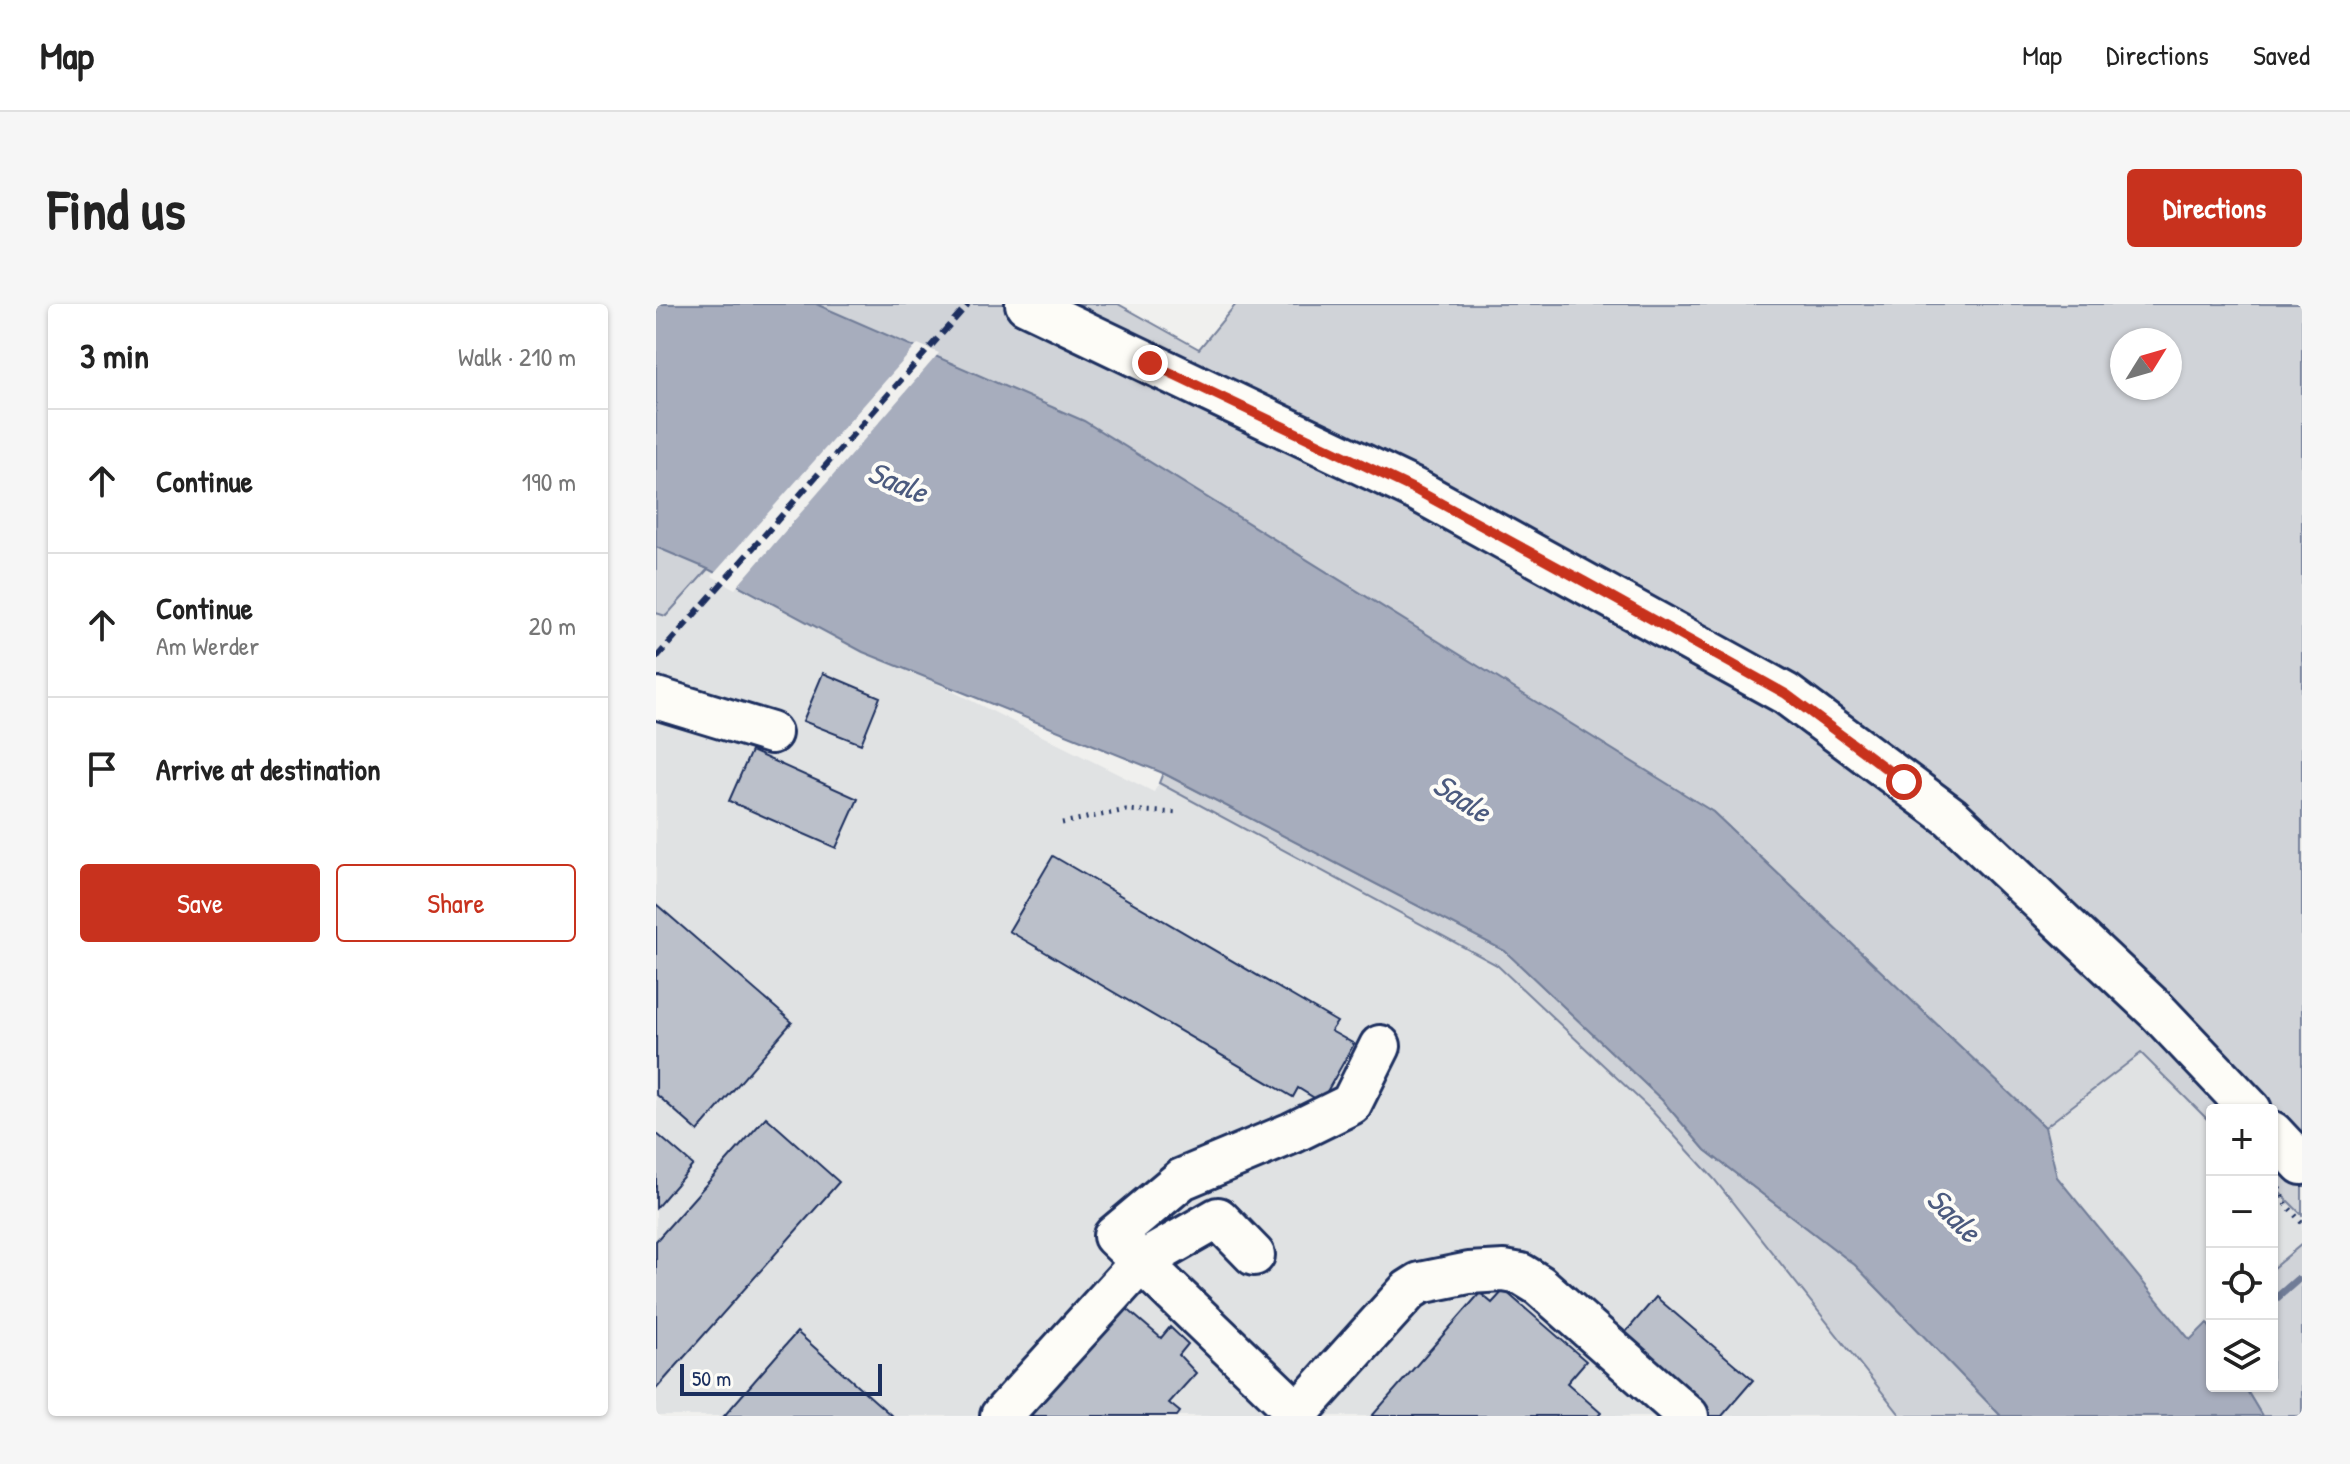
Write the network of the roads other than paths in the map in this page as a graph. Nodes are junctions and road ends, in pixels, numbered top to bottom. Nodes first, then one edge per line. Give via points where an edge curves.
1 (1026, 304) edge
2 (656, 698) edge
3 (771, 733) dead end
4 (1380, 1046) dead end
5 (2245, 1104) edge
6 (2278, 1147) edge
7 (2288, 1171) edge
8 (1254, 1255) dead end
9 (1141, 1262) junction
10 (1297, 1415) edge
11 (1001, 1416) edge
12 (1688, 1416) edge

1 - 5 street via 1418,491 1786,694 1951,817 2158,1012
2 - 3 street
4 - 9 street via 1351,1104 1182,1179 1114,1236
6 - 7 street
8 - 9 street via 1218,1218
9 - 10 street
9 - 11 street
10 - 12 street via 1409,1290 1439,1277 1504,1271 1539,1285

